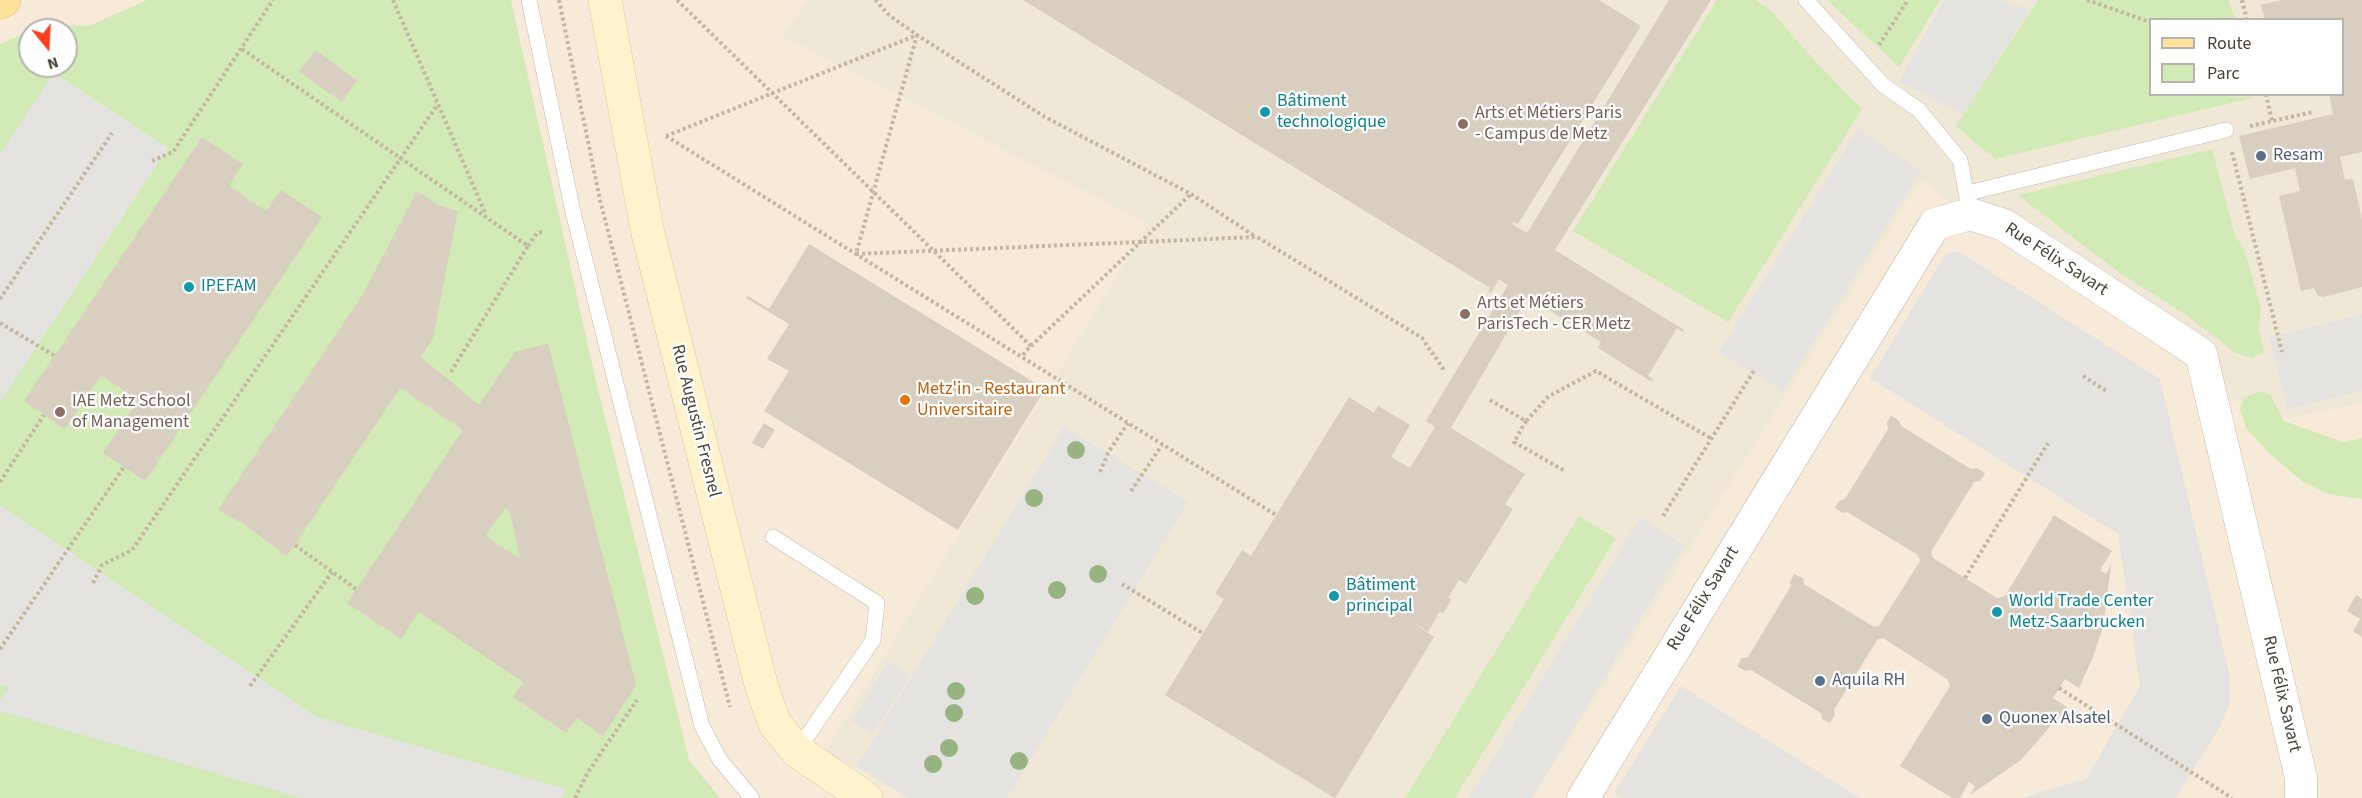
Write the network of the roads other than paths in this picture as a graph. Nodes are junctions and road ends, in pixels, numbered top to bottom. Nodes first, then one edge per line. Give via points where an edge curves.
1 (529, 0) edge
2 (605, 0) edge
3 (1806, 0) edge
4 (2226, 130) road end
5 (1969, 203) junction
6 (773, 537) dead end
7 (797, 751) junction
8 (752, 798) edge
9 (866, 798) edge
10 (1583, 798) edge
11 (2301, 798) edge

1 - 8 lane via 573,212 702,726 720,760
2 - 7 street, Rue Augustin Fresnel via 647,230 762,688 775,724
3 - 5 lane via 1883,86 1919,110 1960,160
4 - 5 lane
5 - 10 street, Rue Félix Savart via 1935,224
5 - 11 street, Rue Félix Savart via 2201,354 2301,778
6 - 7 lane via 877,603 873,640
7 - 9 street, Rue Augustin Fresnel

